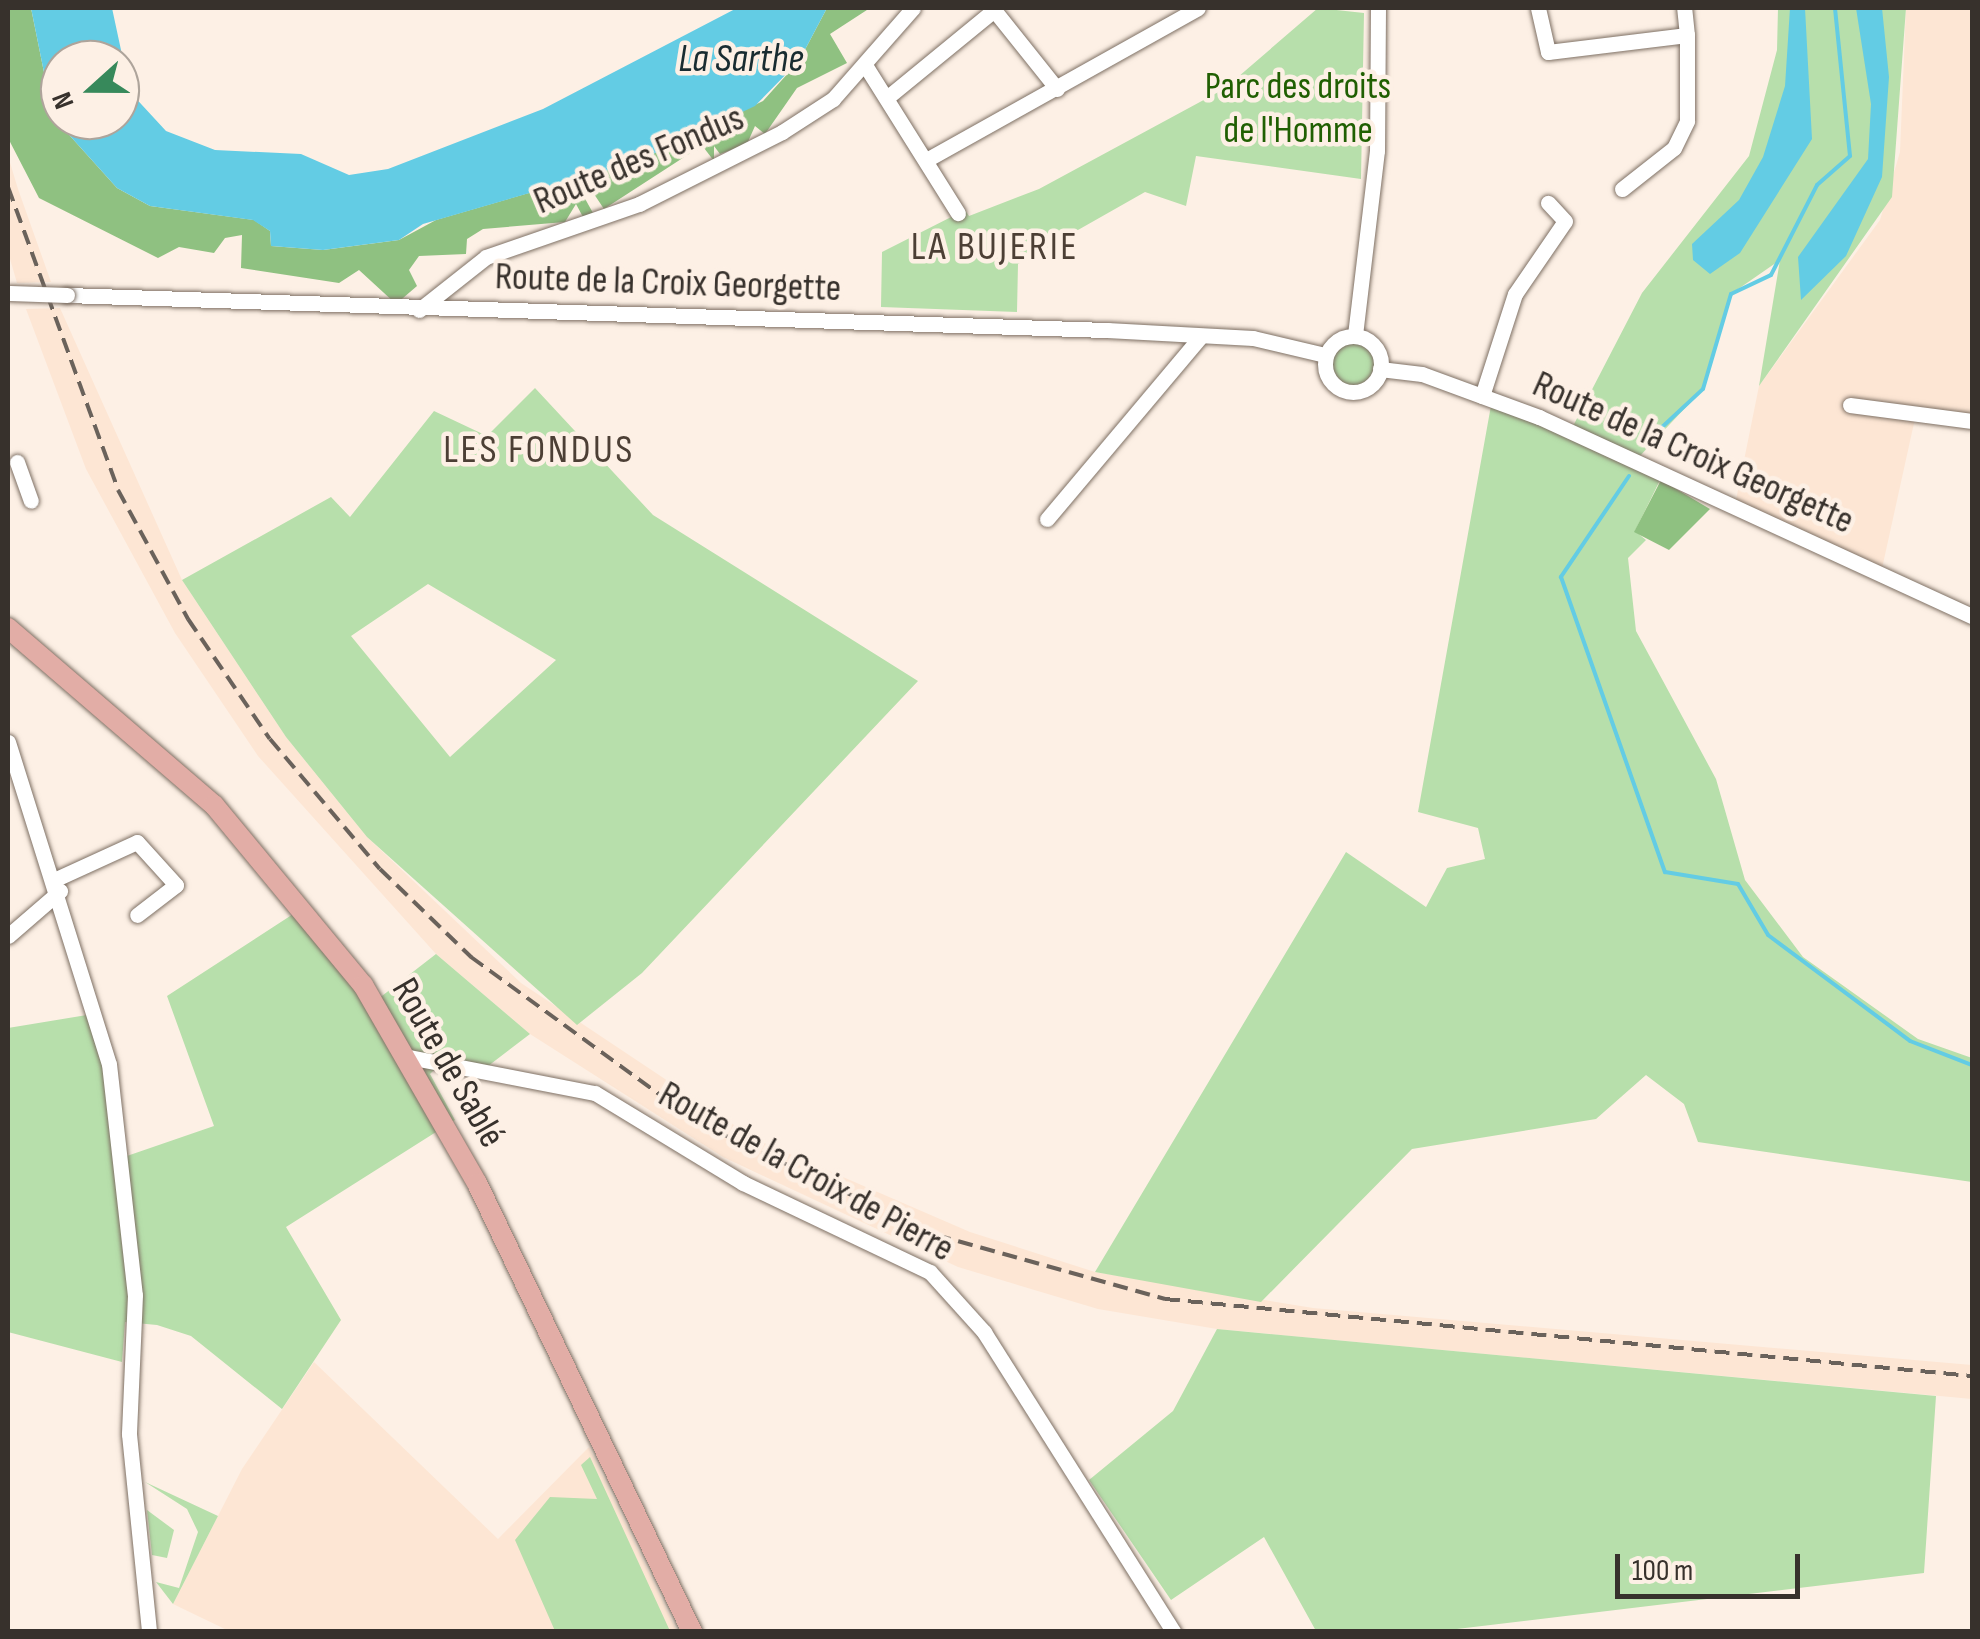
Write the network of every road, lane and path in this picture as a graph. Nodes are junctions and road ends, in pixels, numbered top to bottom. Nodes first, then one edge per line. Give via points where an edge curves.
1 (913, 8) edge
2 (1189, 8) edge
3 (1378, 8) edge
4 (1538, 8) edge
5 (1684, 8) edge
6 (1687, 35) junction
7 (865, 65) junction
8 (1057, 88) junction
9 (889, 96) junction
10 (928, 159) junction
11 (1622, 189) dead end
12 (1548, 204) dead end
13 (958, 213) dead end
14 (8, 293) edge
15 (419, 310) junction
16 (1202, 336) junction
17 (1356, 336) junction
18 (1326, 355) junction
19 (1380, 370) junction
20 (1482, 396) junction
21 (1850, 405) dead end
22 (1972, 421) edge
23 (18, 462) dead end
24 (16, 485) edge
25 (31, 500) dead end
26 (1047, 519) dead end
27 (1972, 616) edge
28 (8, 628) edge
29 (8, 742) edge
30 (58, 885) junction
31 (137, 915) dead end
32 (8, 936) edge
33 (409, 1056) junction
34 (149, 1632) edge
35 (692, 1632) edge
36 (1174, 1632) edge

1 - 7 street, Route des Fondus
2 - 8 street
3 - 17 street via 1376,151
4 - 6 street via 1548,52
5 - 6 street
6 - 11 street via 1687,121 1674,148
7 - 9 street
7 - 15 street, Route des Fondus via 833,99 757,146 640,204 486,257
8 - 9 street via 994,10
8 - 10 street
9 - 10 street
10 - 13 street
12 - 20 street via 1565,221 1515,294
14 - 15 street, Route de la Croix Georgette, bridge
15 - 16 street, Route de la Croix Georgette
16 - 18 street, Route de la Croix Georgette
16 - 26 street
17 - 18 street
17 - 19 street via 1378,351
18 - 19 street via 1326,374 1346,392 1370,386
19 - 20 street, Route de la Croix Georgette
20 - 27 street, Route de la Croix Georgette
21 - 22 street
23 - 24 street
24 - 25 street
28 - 33 main road, Route de Sablé via 214,804 327,936
29 - 30 street
30 - 31 street via 137,842 176,885
30 - 32 street
30 - 34 street via 99,1013 123,1157 134,1295 129,1434
33 - 35 main road, Route de Sablé
33 - 36 street, Route de la Croix de Pierre via 595,1093 743,1183 930,1272 984,1332

